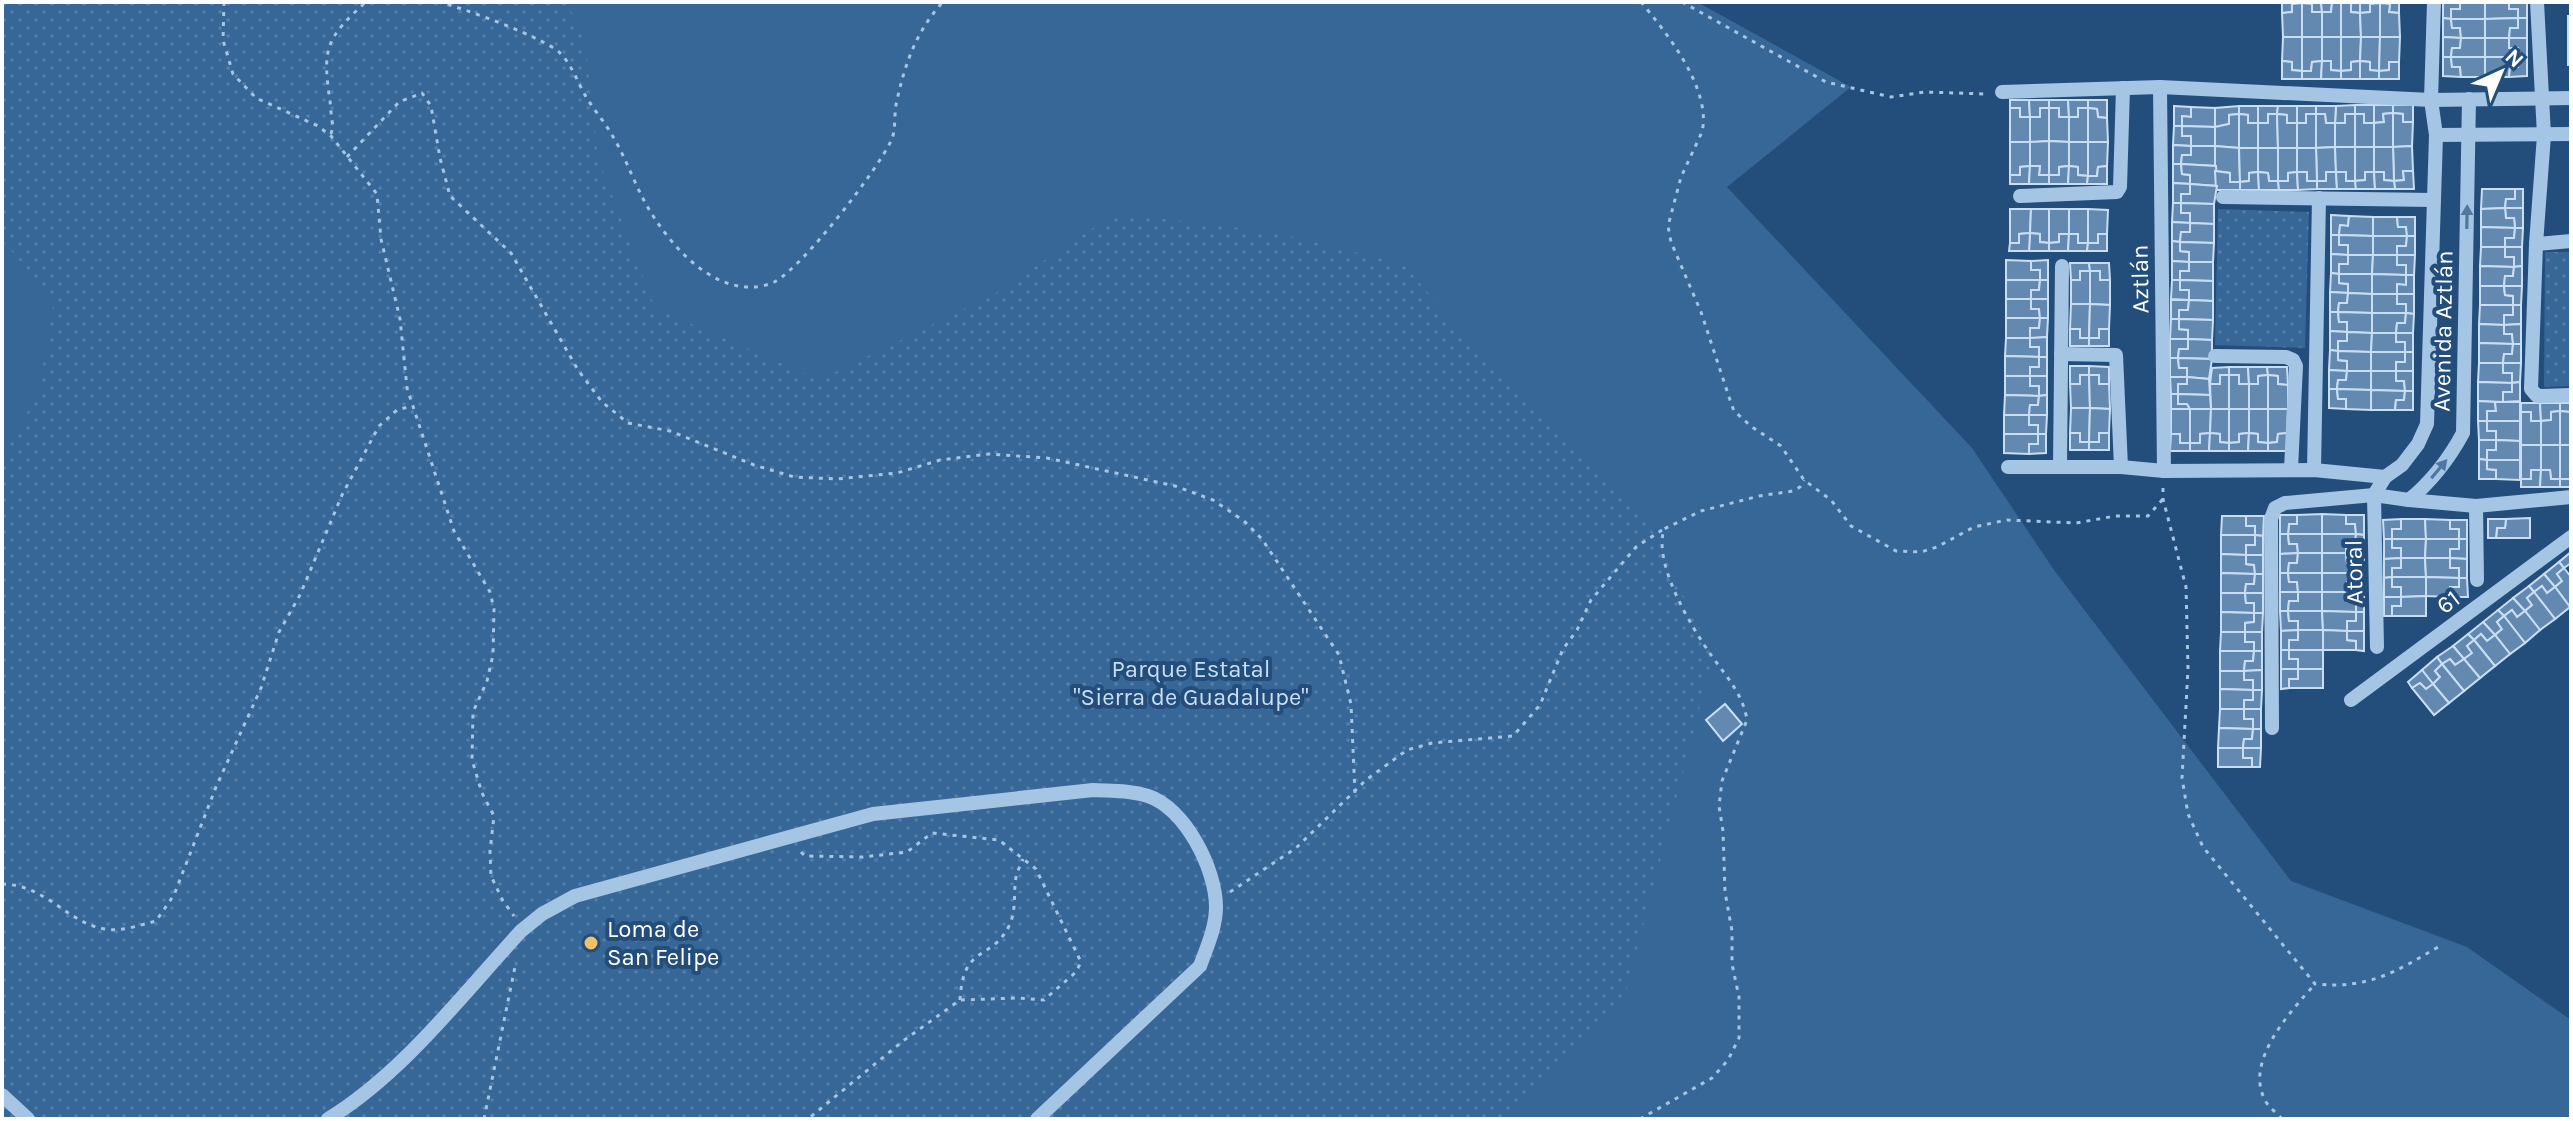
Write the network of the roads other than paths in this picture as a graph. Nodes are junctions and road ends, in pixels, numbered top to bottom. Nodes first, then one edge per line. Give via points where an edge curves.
1 (2434, 2) edge
2 (2537, 2) edge
3 (2160, 87) junction
4 (2123, 88) junction
5 (2002, 92) road end
6 (2544, 98) junction
7 (2571, 98) edge
8 (2469, 99) junction
9 (2431, 100) junction
10 (2468, 134) junction
11 (2571, 134) edge
12 (2436, 135) junction
13 (2544, 135) junction
14 (2020, 196) dead end
15 (2223, 197) dead end
16 (2319, 198) junction
17 (2434, 200) junction
18 (2571, 241) edge
19 (2536, 244) junction
20 (2062, 266) dead end
21 (2061, 354) junction
22 (2215, 356) dead end
23 (2571, 395) edge
24 (2008, 467) dead end
25 (2060, 467) junction
26 (2121, 467) junction
27 (2291, 469) junction
28 (2314, 470) junction
29 (2164, 471) junction
30 (2385, 477) junction
31 (2374, 495) junction
32 (2571, 497) edge
33 (2409, 500) junction
34 (2476, 506) junction
35 (2571, 537) edge
36 (2477, 580) dead end
37 (2377, 647) dead end
38 (2351, 700) dead end
39 (2272, 728) dead end
40 (2, 1095) edge
41 (28, 1119) edge
42 (328, 1119) edge
43 (1037, 1119) edge

1 - 9 street, Avenida Aztlán
2 - 6 street
3 - 4 street
3 - 9 street
3 - 29 street, Aztlán
4 - 5 street
4 - 14 street via 2117,192
6 - 7 street
6 - 8 street
6 - 13 street
8 - 9 street
8 - 10 street, Avenida Aztlán
9 - 12 street, Avenida Aztlán
10 - 12 street
10 - 13 street
33 -> 10 street, Avenida Aztlán via 2452,455 2463,433
11 - 13 street
12 - 17 street, Avenida Aztlán
13 - 19 street
15 - 16 street
16 - 17 street
16 - 28 street
17 - 30 street, Avenida Aztlán via 2427,424 2402,465
18 - 19 street
19 - 23 street via 2531,389 2537,396
20 - 21 street
21 - 25 street
21 - 26 street via 2116,355
22 - 27 street via 2293,360
24 - 25 street
25 - 26 street
26 - 29 street
27 - 28 street
27 - 29 street
28 - 30 street
30 - 31 street, Avenida Aztlán
31 - 33 street
31 - 37 street, Atoral
31 - 39 street via 2275,508
32 - 34 street
33 - 34 street
34 - 36 street
35 - 38 street, 61
40 - 41 street
42 - 43 street via 393,1070 521,931 575,896 873,814 1093,790 1151,796 1177,814 1198,845 1216,906 1211,938 1200,966

